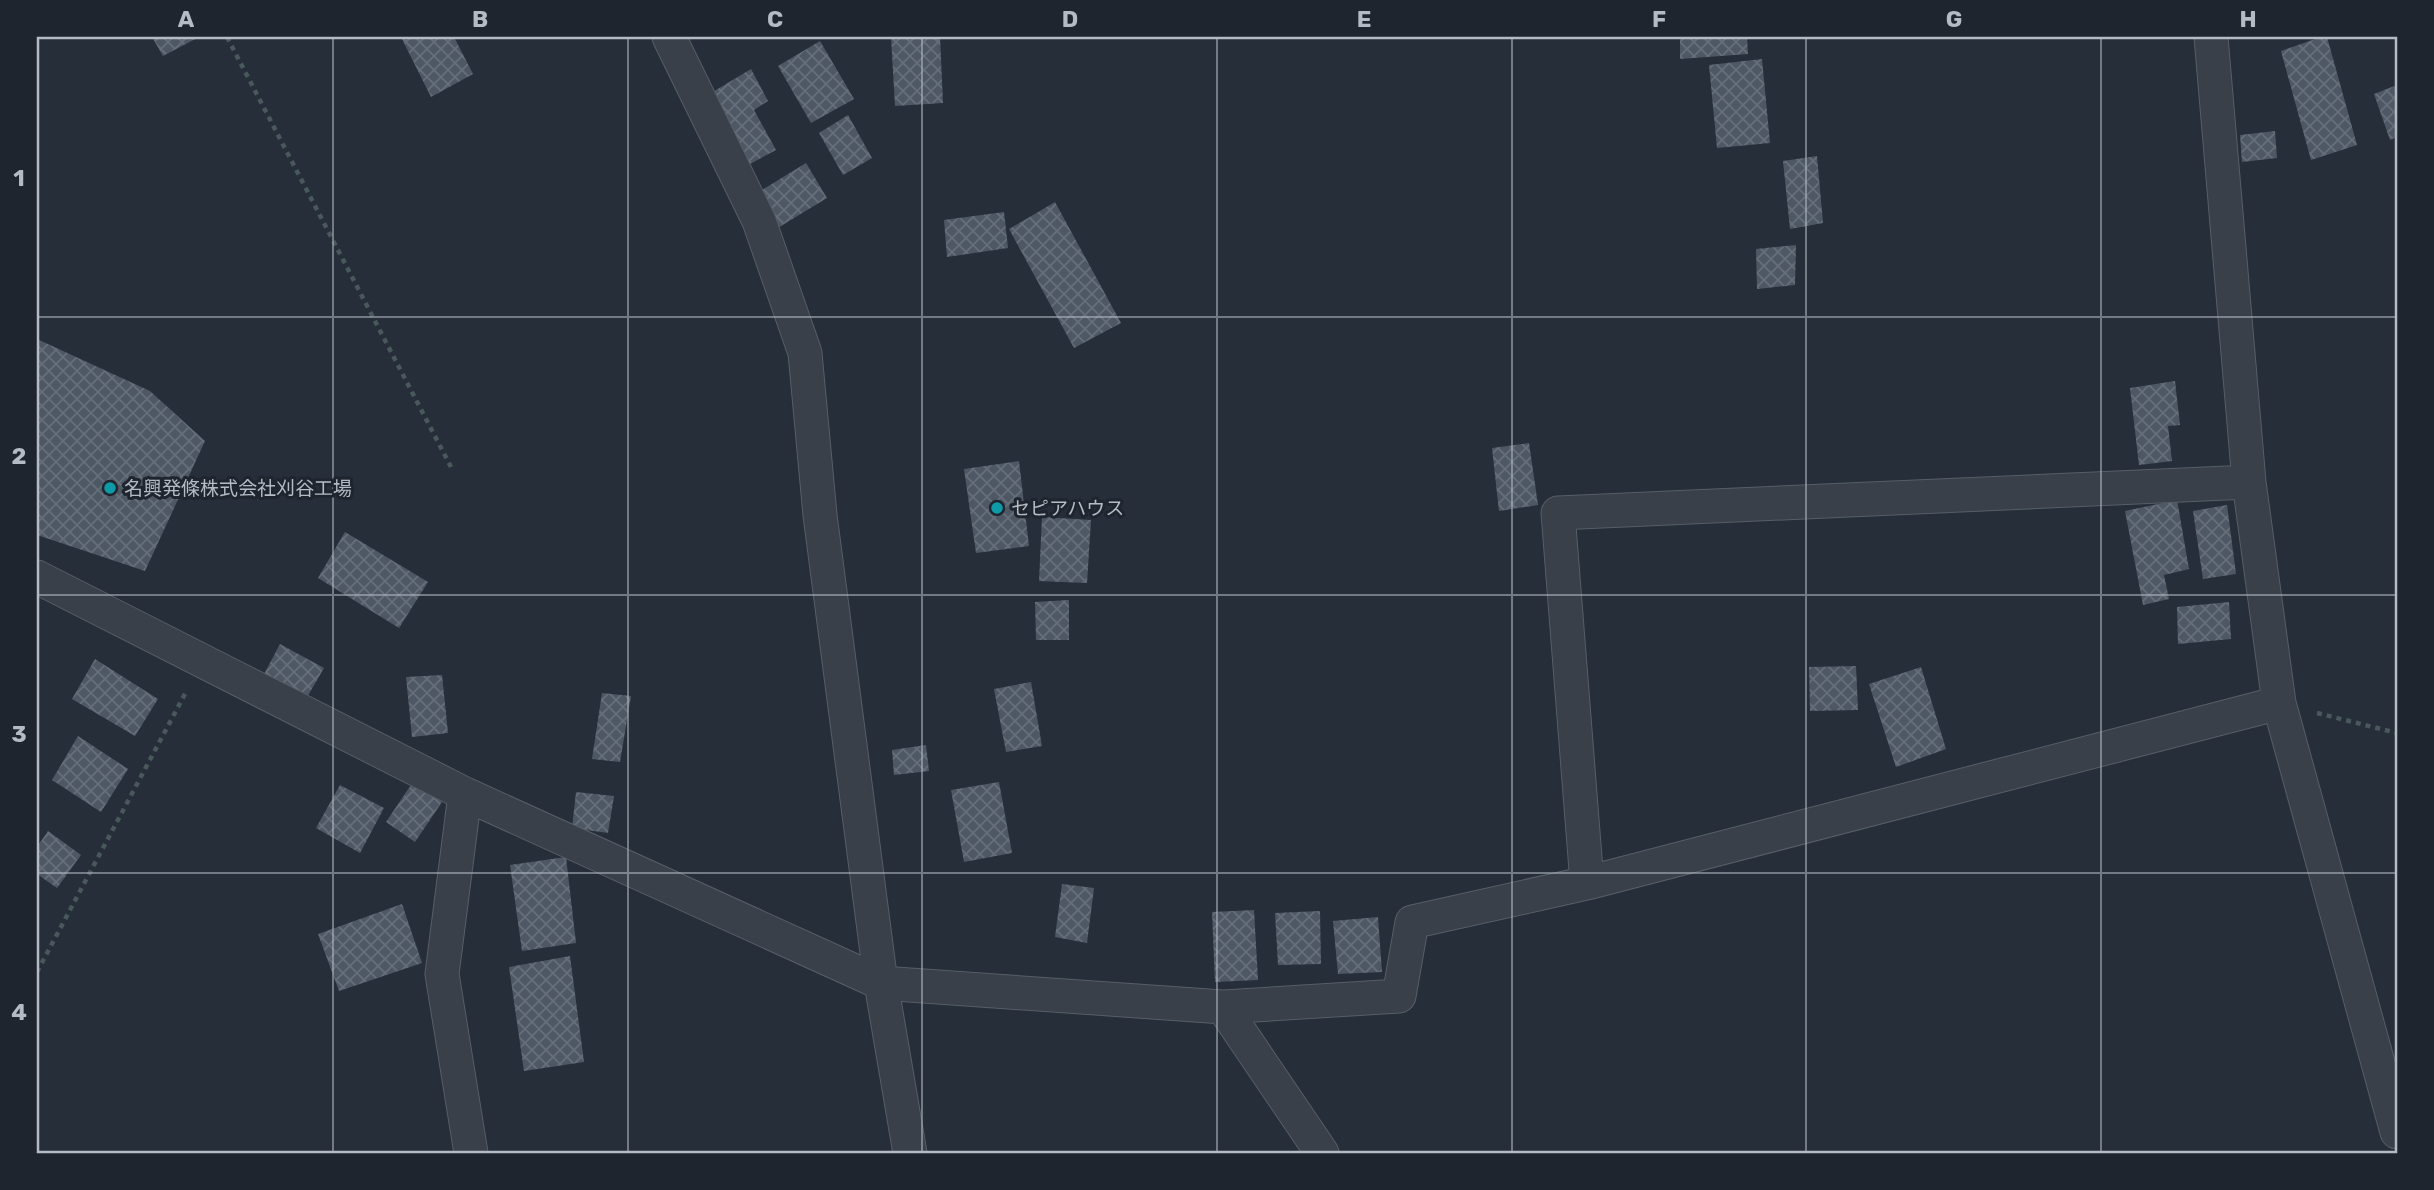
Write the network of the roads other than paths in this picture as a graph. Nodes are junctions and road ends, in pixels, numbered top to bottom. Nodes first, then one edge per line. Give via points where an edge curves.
1 (669, 37) edge
2 (2211, 37) edge
3 (2249, 481) junction
4 (37, 577) edge
5 (2279, 703) junction
6 (465, 794) junction
7 (1587, 883) junction
8 (881, 983) junction
9 (1223, 1007) junction
10 (2397, 1132) edge
11 (471, 1153) edge
12 (910, 1153) edge
13 (1322, 1153) edge

1 - 8 street via 759,221 805,353 820,515
2 - 3 street
3 - 5 street
3 - 7 street via 1558,513
4 - 6 street
5 - 7 street
5 - 10 street
6 - 8 street
6 - 11 street via 442,974
7 - 9 street via 1412,922 1399,996
8 - 9 street
8 - 12 street
9 - 13 street

